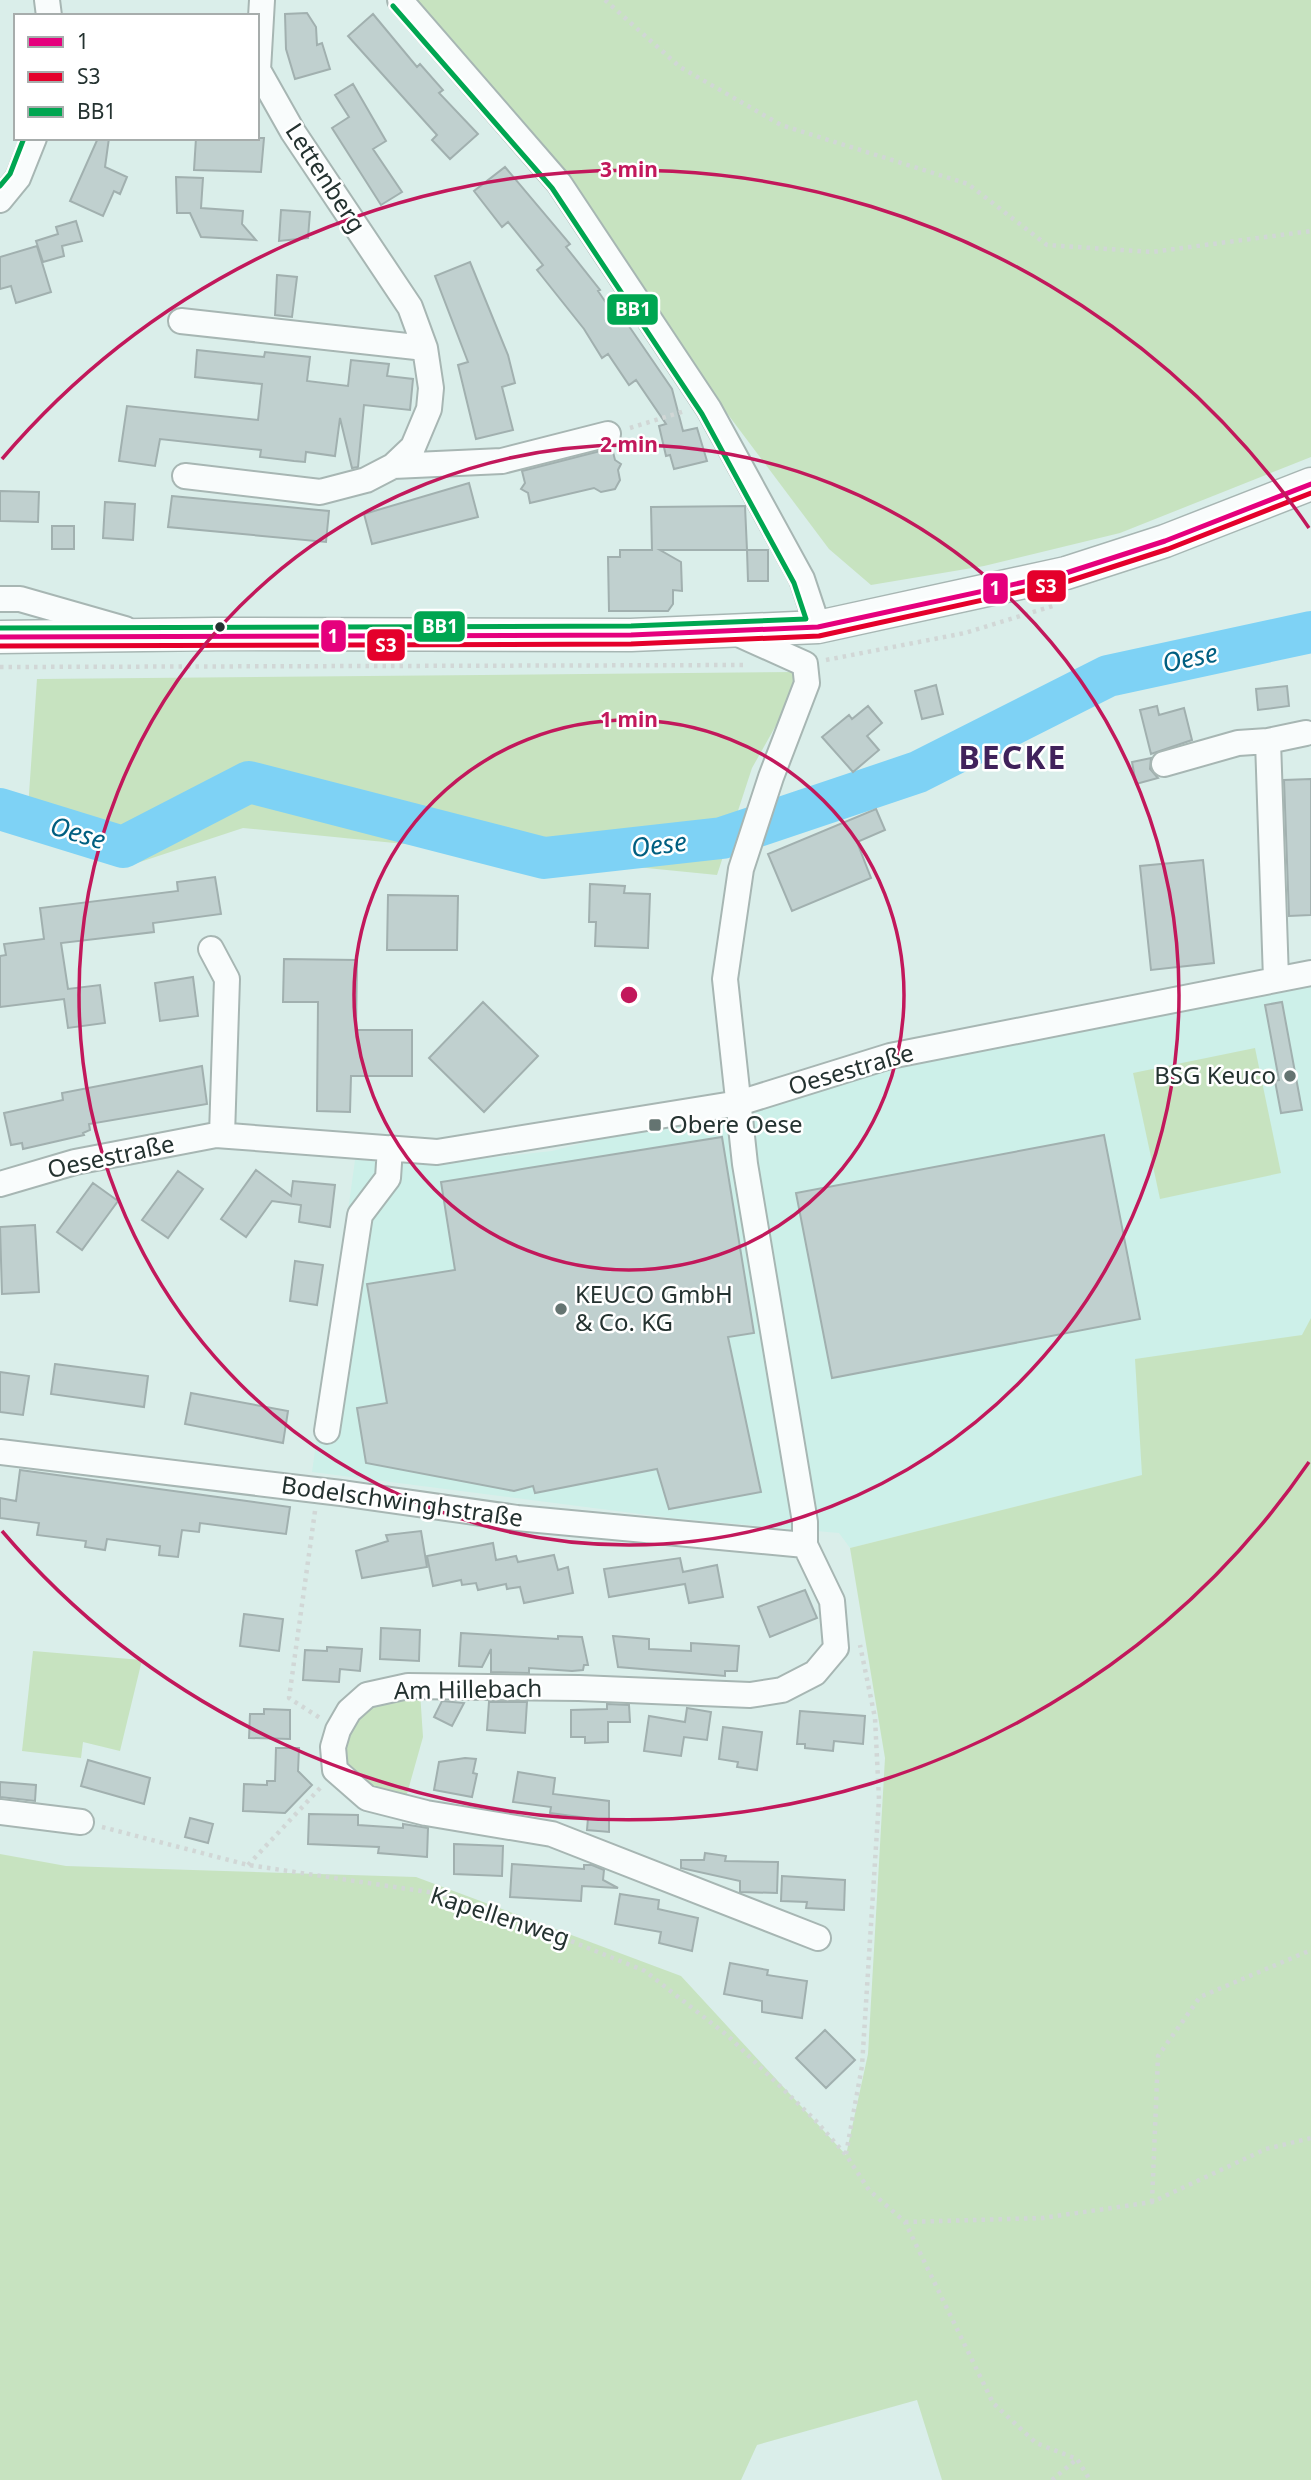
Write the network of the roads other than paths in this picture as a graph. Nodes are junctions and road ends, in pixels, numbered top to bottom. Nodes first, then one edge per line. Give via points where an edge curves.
1 (262, 0) edge
2 (400, 0) edge
3 (259, 52) edge
4 (259, 71) edge
5 (33, 140) edge
6 (0, 200) edge
7 (181, 321) dead end
8 (425, 348) junction
9 (608, 434) road end
10 (393, 466) junction
11 (185, 477) dead end
12 (1311, 484) edge
13 (0, 599) edge
14 (818, 627) junction
15 (735, 632) junction
16 (147, 635) junction
17 (0, 637) edge
18 (1306, 733) dead end
19 (1268, 741) junction
20 (1164, 764) dead end
21 (211, 949) dead end
22 (1311, 972) edge
23 (1276, 979) junction
24 (739, 1103) junction
25 (222, 1136) junction
26 (390, 1148) junction
27 (0, 1184) edge
28 (327, 1431) dead end
29 (0, 1452) edge
30 (805, 1545) junction
31 (0, 1812) edge
32 (81, 1822) road end
33 (818, 1938) dead end

1 - 3 street, Lettenberg
2 - 14 street via 559,183 706,404 802,579
4 - 8 street, Lettenberg via 293,132 410,306
5 - 6 street via 18,178
7 - 8 street
8 - 10 street, Lettenberg via 429,409 413,447
9 - 10 street, Lettenberg via 502,461
10 - 11 street, Lettenberg via 366,480 320,492
12 - 14 main road via 1165,541 1066,573
13 - 16 street via 20,599
14 - 15 main road
15 - 16 main road
15 - 24 street via 805,664 807,682 741,869 725,979
16 - 17 main road
18 - 19 street
19 - 20 street via 1238,743
19 - 23 street
21 - 25 street via 227,979
22 - 23 street, Oesestraße
23 - 24 street, Oesestraße via 890,1056
24 - 26 street, Oesestraße via 438,1152
24 - 30 street
25 - 26 street, Oesestraße
25 - 27 street, Oesestraße via 75,1162
26 - 28 street via 388,1178 360,1215
29 - 30 street, Bodelschwinghstraße via 517,1518
30 - 33 street, Am Hillebach via 832,1601 836,1648 815,1673 782,1690 750,1695 408,1686 367,1695 349,1711 333,1747 335,1770 368,1798 426,1813 552,1834
31 - 32 street

